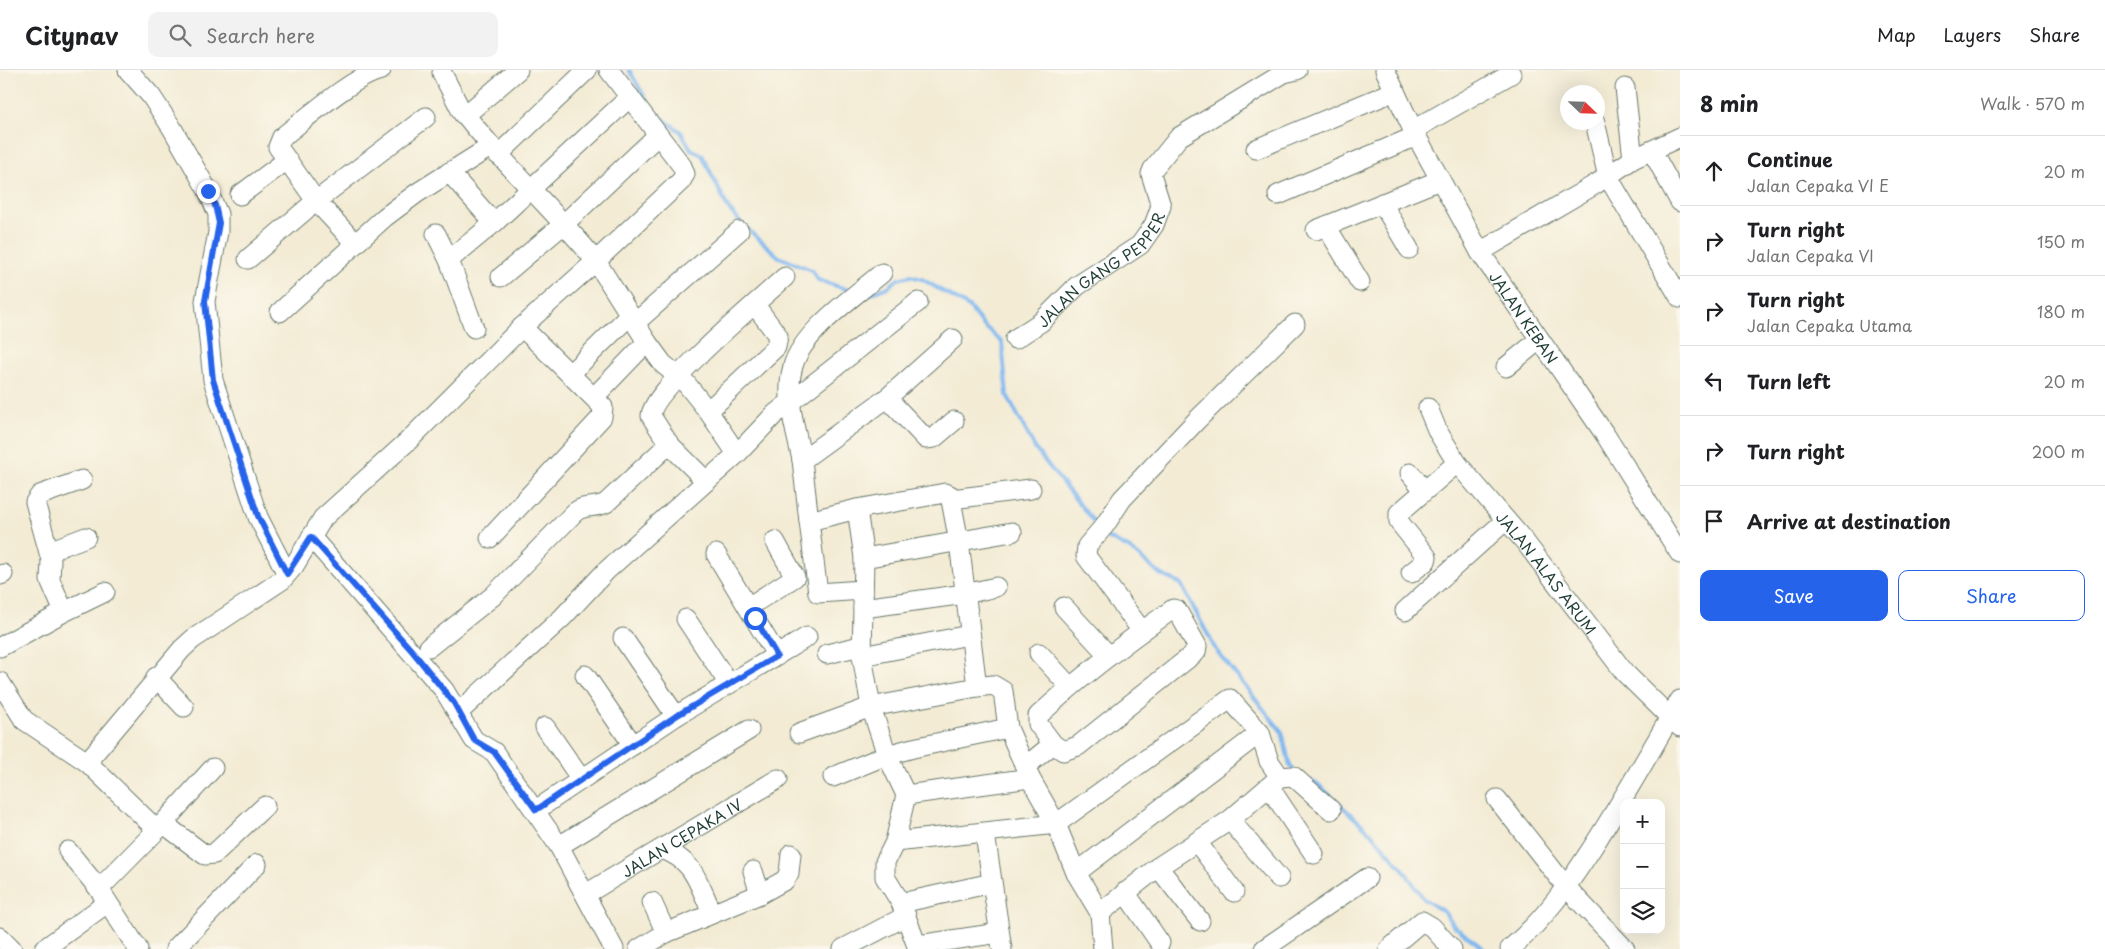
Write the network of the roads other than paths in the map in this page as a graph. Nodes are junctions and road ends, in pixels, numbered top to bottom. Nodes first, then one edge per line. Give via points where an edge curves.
1 (128, 70) edge
2 (381, 70) edge
3 (518, 70) edge
4 (587, 70) edge
5 (609, 70) edge
6 (1385, 70) edge
7 (1288, 71) edge
8 (442, 73) dead end
9 (1510, 74) dead end
10 (1625, 88) dead end
11 (1395, 91) junction
12 (630, 97) junction
13 (467, 115) junction
14 (426, 117) dead end
15 (1596, 130) edge
16 (1415, 133) junction
17 (658, 135) junction
18 (1680, 137) edge
19 (1256, 149) dead end
20 (494, 151) junction
21 (1652, 151) junction
22 (287, 160) junction
23 (1634, 160) junction
24 (449, 172) junction
25 (1440, 180) junction
26 (1602, 181) junction
27 (531, 188) junction
28 (240, 195) dead end
29 (1278, 195) dead end
30 (316, 201) junction
31 (1680, 202) edge
32 (1382, 204) junction
33 (494, 223) junction
34 (565, 223) junction
35 (739, 231) dead end
36 (436, 234) dead end
37 (355, 243) junction
38 (1408, 249) dead end
39 (1480, 252) junction
40 (248, 259) dead end
41 (449, 260) junction
42 (596, 261) junction
43 (882, 273) dead end
44 (501, 277) dead end
45 (784, 277) dead end
46 (1360, 282) dead end
47 (1680, 298) edge
48 (918, 302) dead end
49 (755, 305) junction
50 (280, 312) dead end
51 (632, 319) junction
52 (1295, 324) dead end
53 (522, 327) junction
54 (474, 328) dead end
55 (953, 339) dead end
56 (1015, 339) dead end
57 (1539, 340) junction
58 (647, 342) junction
59 (1506, 367) dead end
60 (574, 370) dead end
61 (678, 375) junction
62 (598, 393) dead end
63 (887, 398) junction
64 (784, 408) junction
65 (1428, 408) dead end
66 (708, 411) junction
67 (954, 421) dead end
68 (669, 444) junction
69 (737, 454) junction
70 (802, 460) junction
71 (1457, 463) junction
72 (1410, 473) dead end
73 (82, 480) dead end
74 (706, 482) junction
75 (1031, 489) dead end
76 (1424, 490) junction
77 (952, 500) junction
78 (857, 509) junction
79 (1506, 520) junction
80 (809, 521) junction
81 (1012, 532) dead end
82 (86, 537) dead end
83 (311, 537) junction
84 (490, 538) dead end
85 (775, 541) dead end
86 (959, 542) junction
87 (49, 551) junction
88 (716, 554) dead end
89 (1680, 554) edge
90 (864, 558) junction
91 (1411, 573) dead end
92 (287, 574) junction
93 (996, 587) dead end
94 (105, 592) dead end
95 (965, 594) junction
96 (863, 600) junction
97 (748, 607) junction
98 (1064, 607) dead end
99 (1405, 611) dead end
100 (64, 612) junction
101 (686, 619) dead end
102 (1142, 631) junction
103 (969, 635) junction
104 (807, 637) dead end
105 (623, 638) dead end
106 (0, 647) edge
107 (429, 647) dead end
108 (861, 651) junction
109 (1039, 653) dead end
110 (827, 654) dead end
111 (777, 656) junction
112 (1109, 656) junction
113 (585, 675) dead end
114 (156, 677) junction
115 (0, 682) edge
116 (728, 684) junction
117 (977, 687) junction
118 (1070, 687) junction
119 (184, 707) dead end
120 (871, 707) junction
121 (459, 712) junction
122 (1677, 714) edge
123 (676, 716) junction
124 (545, 727) dead end
125 (1008, 728) junction
126 (749, 730) dead end
127 (1260, 732) junction
128 (799, 733) dead end
129 (1052, 744) junction
130 (633, 745) junction
131 (887, 755) junction
132 (87, 762) junction
133 (213, 768) dead end
134 (1028, 772) junction
135 (833, 777) dead end
136 (581, 779) junction
137 (778, 779) dead end
138 (1275, 783) junction
139 (906, 795) junction
140 (1497, 799) dead end
141 (265, 806) dead end
142 (536, 810) junction
143 (1331, 810) dead end
144 (1230, 820) junction
145 (1056, 824) junction
146 (160, 827) junction
147 (985, 834) junction
148 (895, 842) junction
149 (1197, 842) junction
150 (559, 846) junction
151 (662, 849) junction
152 (68, 851) dead end
153 (791, 854) dead end
154 (1314, 854) dead end
155 (257, 864) dead end
156 (1158, 867) junction
157 (753, 871) dead end
158 (1076, 873) junction
159 (1279, 878) dead end
160 (1367, 878) dead end
161 (992, 883) junction
162 (1567, 888) junction
163 (1125, 892) junction
164 (1234, 892) dead end
165 (586, 894) junction
166 (760, 894) junction
167 (103, 896) junction
168 (652, 902) dead end
169 (903, 909) junction
170 (712, 912) junction
171 (1100, 913) junction
172 (1200, 922) dead end
173 (666, 933) junction
174 (0, 937) edge
175 (1001, 941) edge
176 (1160, 943) dead end
177 (918, 947) edge
178 (12, 949) edge
179 (44, 949) edge
180 (138, 949) edge
181 (175, 949) edge
182 (614, 949) edge
183 (639, 949) edge
184 (843, 949) edge
185 (1103, 949) edge
186 (1264, 949) edge
187 (1389, 949) edge
188 (1452, 949) edge
189 (1510, 949) edge
190 (1625, 949) edge

1 - 92 street via 151,96 172,128 218,214 218,232 205,301 213,380 258,516
2 - 22 street via 369,73 282,137 278,150
3 - 13 street
4 - 20 street
5 - 12 street
6 - 11 street, JALAN KEBAN
7 - 56 street, JALAN GANG PEPPER via 1179,137 1153,169 1152,181 1161,206 1154,225 1140,245 1077,286 1041,322
8 - 13 street via 463,114
9 - 16 street
10 - 23 street
11 - 16 street, JALAN KEBAN
11 - 19 street
12 - 17 street
12 - 27 street
13 - 20 street
14 - 30 street
15 - 26 street
16 - 25 street, JALAN KEBAN
16 - 29 street
17 - 34 street
17 - 42 street via 682,166 684,178
18 - 21 street
20 - 24 street
20 - 27 street
21 - 23 street
21 - 31 street
22 - 28 street
22 - 30 street
23 - 26 street
24 - 33 street
24 - 37 street via 393,211
25 - 32 street
25 - 39 street, JALAN KEBAN
26 - 39 street
26 - 47 street
27 - 33 street
27 - 34 street
30 - 37 street
30 - 40 street
32 - 38 street
32 - 46 street via 1321,228
33 - 41 street
34 - 42 street
34 - 44 street
35 - 51 street
36 - 41 street
37 - 50 street
39 - 57 street, JALAN KEBAN
41 - 54 street
42 - 51 street
42 - 53 street
43 - 64 street via 833,314 805,344 792,366
45 - 49 street
48 - 64 street
49 - 61 street
49 - 66 street via 778,336 776,347
51 - 58 street
51 - 60 street
52 - 102 street via 1122,499 1087,546 1086,556
53 - 83 street via 408,441 323,518
53 - 84 street via 603,407 602,417
55 - 63 street
57 - 59 street
57 - 89 street, JALAN KEBAN via 1606,436
58 - 61 street via 663,364
58 - 62 street
61 - 66 street
61 - 68 street via 651,410 651,416
63 - 67 street via 926,438 934,438
63 - 70 street
64 - 69 street
64 - 70 street
65 - 71 street, JALAN ALAS ARUM
66 - 69 street
68 - 74 street
68 - 107 street via 606,502 582,507 575,512 493,596
69 - 74 street
70 - 80 street
71 - 76 street
71 - 79 street, JALAN ALAS ARUM
72 - 76 street
73 - 87 street via 37,498 35,505
74 - 121 street via 606,571 562,618
75 - 77 street
76 - 91 street via 1399,513 1398,518 1427,557
77 - 78 street via 945,493
77 - 86 street
78 - 80 street
78 - 90 street
79 - 99 street
79 - 122 street, JALAN ALAS ARUM via 1625,673
80 - 96 street via 818,593
81 - 86 street
82 - 87 street
83 - 92 street
83 - 121 street via 413,652
85 - 97 street via 795,577
86 - 90 street
86 - 95 street
87 - 100 street via 50,580
88 - 97 street
90 - 96 street
92 - 114 street via 193,639
93 - 95 street
94 - 100 street
95 - 96 street
95 - 103 street
96 - 108 street
97 - 111 street
98 - 112 street
100 - 106 street
101 - 116 street
102 - 112 street
102 - 129 street via 1176,609 1197,646 1196,652 1078,746 1063,752
103 - 108 street
103 - 117 street
104 - 111 street
105 - 123 street
108 - 110 street
108 - 120 street
109 - 118 street
111 - 116 street
112 - 118 street
113 - 130 street
114 - 119 street
114 - 132 street
115 - 132 street via 24,720
116 - 123 street
117 - 120 street
117 - 125 street via 993,685 1004,690
118 - 129 street via 1038,716 1038,724
120 - 128 street
120 - 131 street
121 - 142 street via 474,740 494,752
122 - 162 street
123 - 130 street
124 - 136 street
125 - 131 street
125 - 134 street
126 - 150 street
127 - 138 street
127 - 145 street via 1233,701 1228,700
127 - 158 street
129 - 134 street
130 - 136 street
131 - 135 street
131 - 139 street
132 - 146 street
133 - 146 street
134 - 139 street
134 - 145 street
136 - 142 street
137 - 151 street, JALAN CEPAKA IV
138 - 143 street via 1287,775 1293,776
138 - 144 street
138 - 154 street
139 - 148 street
140 - 162 street
141 - 146 street via 209,856
142 - 150 street
144 - 149 street
144 - 159 street
145 - 147 street
145 - 158 street
146 - 167 street
147 - 148 street
147 - 161 street
148 - 169 street via 884,868 889,886
149 - 156 street
149 - 164 street
150 - 165 street
151 - 165 street, JALAN CEPAKA IV
151 - 170 street via 687,862
152 - 167 street
153 - 166 street via 787,877
155 - 181 street
156 - 163 street
156 - 172 street
157 - 166 street
158 - 171 street
160 - 186 street
161 - 169 street
161 - 175 street
162 - 189 street via 1542,920
162 - 190 street
163 - 171 street
163 - 176 street
165 - 182 street
166 - 170 street
167 - 179 street
167 - 180 street
168 - 173 street
169 - 177 street
169 - 184 street
170 - 173 street
171 - 185 street
173 - 183 street
174 - 178 street
175 - 177 street
187 - 188 street via 1422,921

